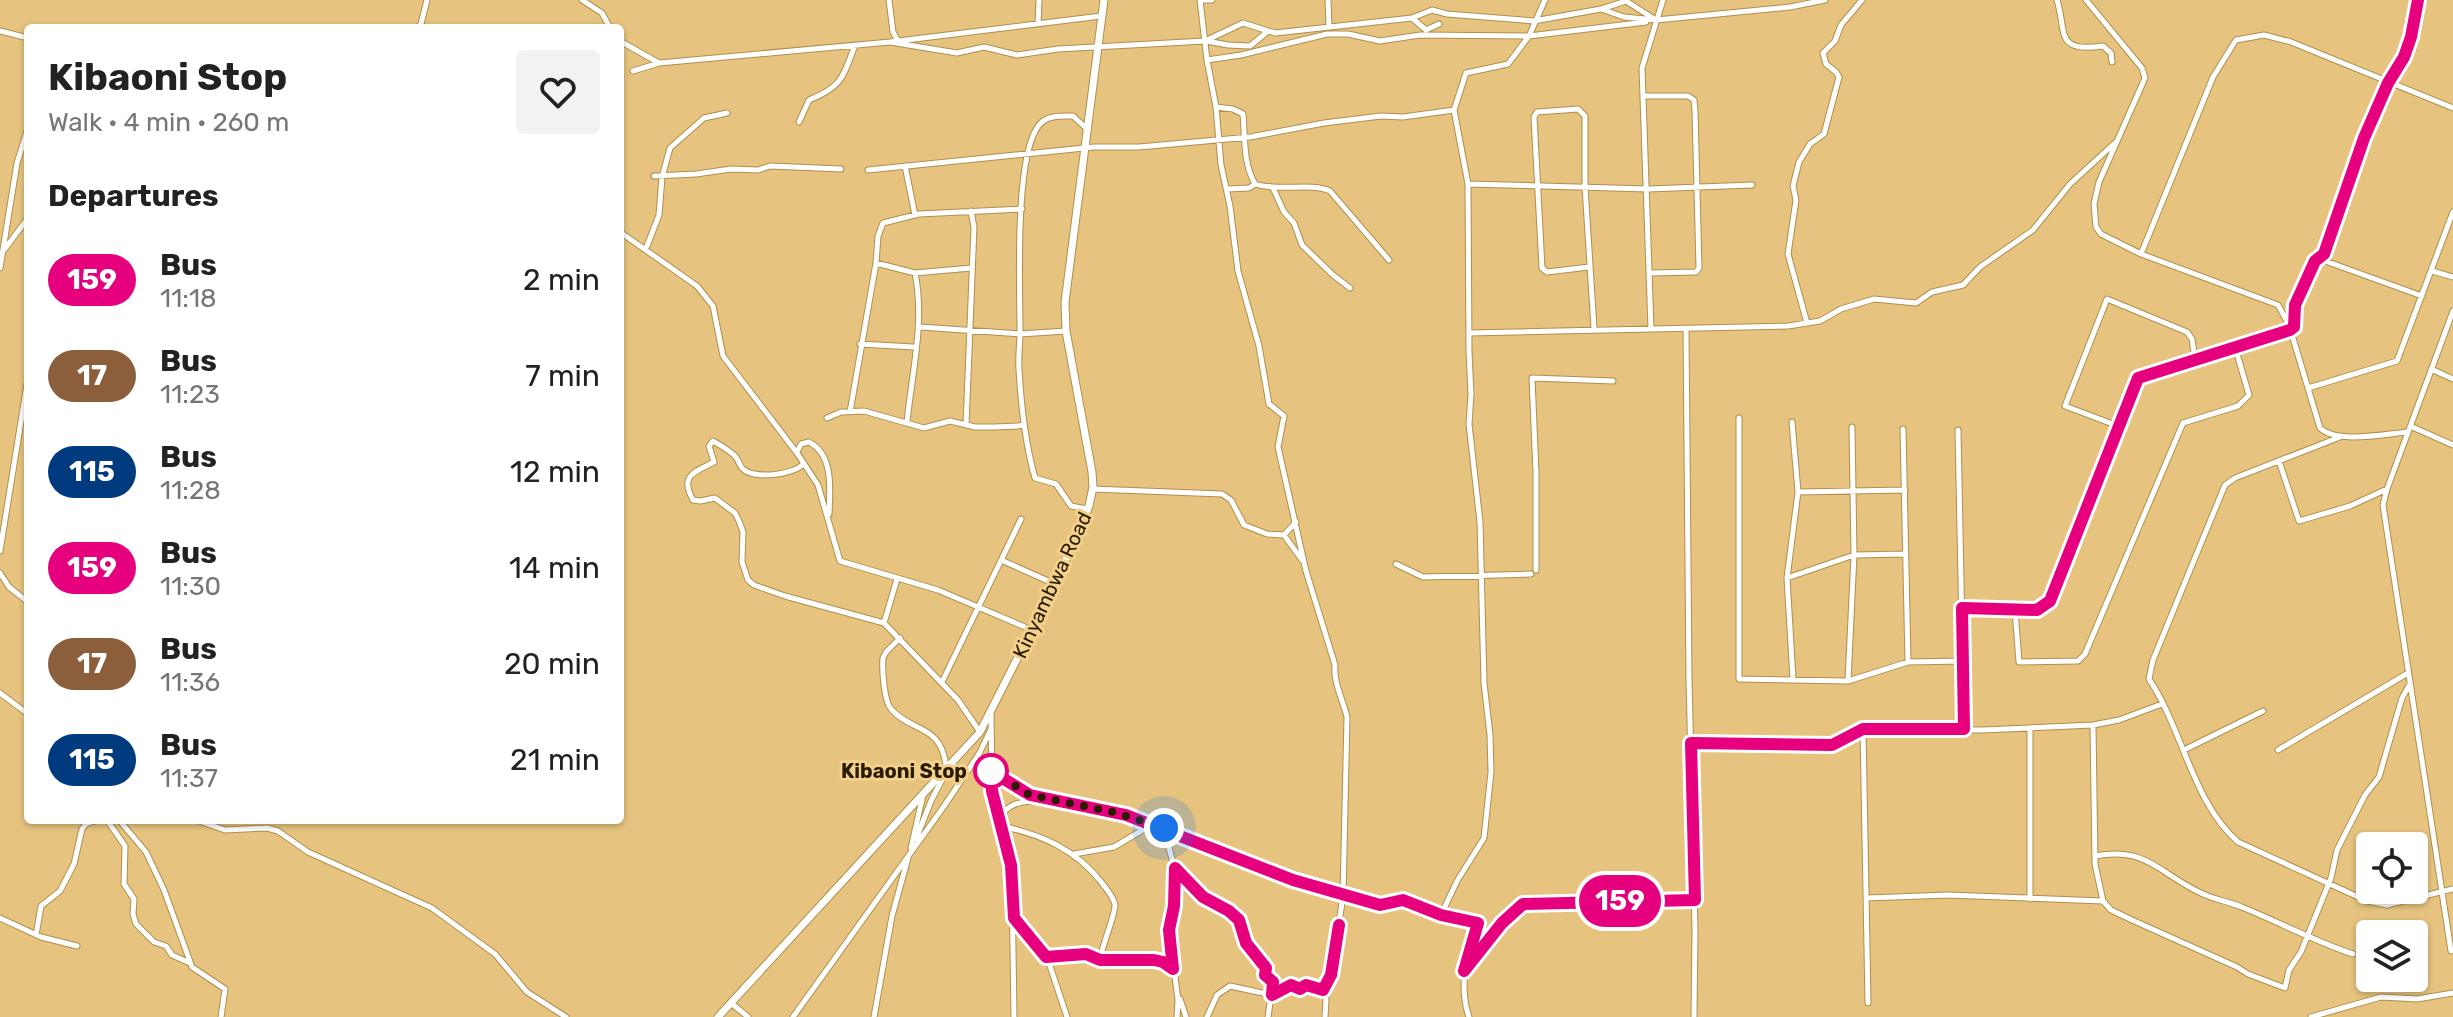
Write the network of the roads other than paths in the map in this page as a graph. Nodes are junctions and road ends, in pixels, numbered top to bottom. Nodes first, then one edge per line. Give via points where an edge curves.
1 (427, 0) edge
2 (582, 0) edge
3 (889, 0) edge
4 (1039, 0) edge
5 (1104, 0) edge
6 (1200, 0) edge
7 (1212, 0) edge
8 (1328, 0) edge
9 (1545, 0) edge
10 (1663, 0) edge
11 (1825, 0) edge
12 (1862, 0) edge
13 (2057, 0) edge
14 (2086, 0) edge
15 (2418, 0) edge
16 (1601, 9) junction
17 (1101, 16) junction
18 (1412, 18) junction
19 (1656, 20) junction
20 (1534, 21) junction
21 (421, 24) edge
22 (608, 24) edge
23 (1038, 24) junction
24 (1439, 24) dead end
25 (1329, 27) junction
26 (0, 31) edge
27 (1268, 32) junction
28 (1529, 36) junction
29 (24, 37) edge
30 (898, 41) junction
31 (1205, 41) junction
32 (890, 42) junction
33 (624, 43) edge
34 (855, 45) junction
35 (1097, 47) junction
36 (1207, 60) junction
37 (2112, 62) dead end
38 (659, 63) junction
39 (633, 71) dead end
40 (2388, 83) junction
41 (1643, 96) junction
42 (1216, 107) junction
43 (2453, 108) edge
44 (1454, 110) junction
45 (727, 113) dead end
46 (799, 122) dead end
47 (1086, 128) junction
48 (1245, 137) junction
49 (1218, 140) junction
50 (24, 141) edge
51 (2117, 141) junction
52 (1083, 150) junction
53 (1027, 155) junction
54 (905, 166) junction
55 (841, 169) dead end
56 (868, 170) dead end
57 (663, 173) junction
58 (654, 176) dead end
59 (1255, 184) junction
60 (1468, 184) junction
61 (1752, 185) dead end
62 (1697, 186) junction
63 (1536, 187) junction
64 (1585, 187) junction
65 (1273, 188) junction
66 (1227, 189) junction
67 (1648, 189) junction
68 (1022, 209) junction
69 (971, 211) junction
70 (2453, 212) edge
71 (915, 215) junction
72 (24, 223) edge
73 (624, 235) edge
74 (647, 246) dead end
75 (2141, 254) junction
76 (2324, 254) junction
77 (1, 255) edge
78 (1389, 260) dead end
79 (876, 263) junction
80 (1589, 267) junction
81 (0, 268) edge
82 (971, 268) junction
83 (2432, 271) junction
84 (915, 273) junction
85 (1650, 273) junction
86 (2453, 277) edge
87 (1350, 288) dead end
88 (2422, 296) junction
89 (2453, 311) edge
90 (1807, 323) junction
91 (920, 327) junction
92 (1594, 329) junction
93 (1651, 329) junction
94 (1686, 329) junction
95 (2290, 330) junction
96 (1066, 331) junction
97 (968, 332) junction
98 (1469, 333) junction
99 (1020, 334) junction
100 (860, 344) junction
101 (913, 347) dead end
102 (2235, 347) junction
103 (2195, 360) junction
104 (2431, 369) junction
105 (2453, 379) edge
106 (1613, 381) dead end
107 (2308, 388) junction
108 (24, 403) edge
109 (850, 412) junction
110 (827, 418) dead end
111 (1739, 418) dead end
112 (907, 422) junction
113 (1792, 422) dead end
114 (1024, 424) junction
115 (966, 425) junction
116 (2118, 426) junction
117 (1852, 427) dead end
118 (1903, 429) dead end
119 (2409, 429) junction
120 (1958, 430) dead end
121 (2340, 437) junction
122 (2453, 445) edge
123 (797, 453) junction
124 (2279, 461) junction
125 (803, 464) junction
126 (1092, 489) junction
127 (2387, 489) junction
128 (1853, 490) junction
129 (1905, 490) junction
130 (1798, 492) junction
131 (1088, 509) junction
132 (828, 519) junction
133 (1021, 519) dead end
134 (1296, 522) junction
135 (1284, 535) junction
136 (0, 551) edge
137 (1906, 554) junction
138 (1854, 555) junction
139 (1001, 560) junction
140 (1396, 564) dead end
141 (1305, 567) junction
142 (0, 573) edge
143 (1481, 575) junction
144 (1787, 578) junction
145 (897, 579) junction
146 (1055, 584) junction
147 (24, 599) edge
148 (979, 606) junction
149 (1962, 608) junction
150 (2015, 610) junction
151 (884, 623) junction
152 (1032, 630) junction
153 (900, 638) junction
154 (1963, 661) junction
155 (1908, 662) junction
156 (2408, 673) junction
157 (1793, 679) junction
158 (1848, 681) junction
159 (942, 682) junction
160 (2410, 684) junction
161 (0, 693) edge
162 (2162, 704) junction
163 (24, 711) edge
164 (2263, 711) dead end
165 (991, 713) junction
166 (2093, 725) junction
167 (2030, 728) junction
168 (991, 729) junction
169 (1863, 729) junction
170 (1964, 729) junction
171 (980, 732) junction
172 (1691, 743) junction
173 (2184, 750) junction
174 (2278, 750) dead end
175 (948, 765) junction
176 (991, 771) junction
177 (924, 791) junction
178 (1046, 799) junction
179 (1000, 823) junction
180 (86, 824) edge
181 (110, 824) edge
182 (122, 824) edge
183 (208, 824) edge
184 (1152, 825) junction
185 (1164, 828) junction
186 (910, 852) junction
187 (1074, 854) junction
188 (2095, 856) junction
189 (1175, 868) junction
190 (2328, 883) junction
191 (2453, 889) edge
192 (2442, 891) junction
193 (1343, 896) junction
194 (1867, 898) junction
195 (2030, 899) junction
196 (1695, 900) junction
197 (2103, 901) junction
198 (1441, 915) junction
199 (0, 918) edge
200 (1014, 918) junction
201 (36, 935) junction
202 (2308, 935) junction
203 (77, 946) dead end
204 (2451, 951) edge
205 (2353, 954) dead end
206 (1046, 957) junction
207 (1100, 960) junction
208 (190, 963) junction
209 (1173, 969) junction
210 (1464, 971) junction
211 (1323, 990) junction
212 (1178, 992) junction
213 (2453, 993) edge
214 (1272, 995) junction
215 (731, 1003) junction
216 (1868, 1003) dead end
217 (1206, 1015) edge
218 (1470, 1016) edge
219 (221, 1017) edge
220 (566, 1017) edge
221 (718, 1017) edge
222 (748, 1017) edge
223 (793, 1017) edge
224 (874, 1017) edge
225 (1014, 1017) edge
226 (1067, 1017) edge
227 (1177, 1017) edge
228 (1186, 1017) edge
229 (1268, 1017) edge
230 (1325, 1017) edge
231 (1694, 1017) edge
232 (2311, 1017) edge

1 - 21 street
2 - 22 street via 602,13
3 - 30 street
4 - 23 street
5 - 17 street, Kinyambwa Road
6 - 7 street
6 - 31 street
8 - 25 street
9 - 20 street
10 - 19 street
11 - 19 street
12 - 90 street via 1823,53 1839,77 1824,134 1810,144 1794,174 1788,254
13 - 37 street via 2064,36 2080,47 2103,46
14 - 51 street via 2145,73
15 - 40 street via 2404,57
16 - 19 street
16 - 19 street via 1626,1
16 - 20 street
17 - 23 street
17 - 35 street, Kinyambwa Road
18 - 20 street via 1432,10
18 - 24 street via 1426,30
18 - 25 street
19 - 28 street
19 - 41 street via 1642,68
20 - 28 street
23 - 30 street
25 - 27 street
26 - 29 street
27 - 31 street via 1250,46
27 - 31 street via 1243,23
28 - 36 street via 1420,35 1380,41 1327,34
28 - 44 street via 1508,64 1466,73
30 - 32 street
31 - 35 street
31 - 36 street
32 - 34 street
32 - 35 street via 957,53 984,47 1017,55
33 - 38 street
34 - 38 street
34 - 46 street via 832,91 809,100
35 - 47 street, Kinyambwa Road
36 - 42 street
38 - 39 street
40 - 43 street
40 - 75 street via 2291,42 2264,35 2236,40 2213,77
40 - 76 street
41 - 62 street via 1694,100
41 - 67 street
42 - 48 street via 1243,114
42 - 49 street
44 - 48 street
44 - 60 street
45 - 57 street via 704,118 679,139 670,148
47 - 52 street, Kinyambwa Road
47 - 53 street via 1073,116 1043,120
48 - 49 street
48 - 59 street
49 - 52 street
49 - 66 street
50 - 77 street
51 - 75 street via 2099,182 2096,227
51 - 90 street via 2070,184 2033,230 1963,285 1932,292 1916,303 1874,299
52 - 53 street
52 - 96 street, Kinyambwa Road
53 - 54 street
53 - 68 street
54 - 56 street
54 - 71 street
55 - 57 street via 770,166
57 - 58 street
57 - 74 street via 659,215
59 - 65 street
59 - 66 street
60 - 63 street
60 - 98 street
61 - 62 street
62 - 67 street
62 - 85 street via 1699,268
63 - 64 street
63 - 64 street via 1534,117 1537,112 1578,109 1585,121
63 - 80 street via 1542,268 1547,272
64 - 67 street
64 - 80 street
65 - 78 street via 1330,191
65 - 87 street via 1302,245
66 - 134 street via 1238,271 1269,404 1284,416 1278,447
67 - 85 street
68 - 69 street
68 - 99 street
69 - 71 street
69 - 82 street
70 - 83 street
71 - 79 street via 883,223
72 - 77 street
73 - 123 street via 708,297 723,356
75 - 95 street via 2278,305
76 - 88 street via 2328,262
76 - 95 street via 2310,270
77 - 81 street
79 - 84 street
79 - 100 street
80 - 92 street
82 - 84 street
82 - 97 street
83 - 86 street
83 - 88 street
84 - 91 street
85 - 93 street
88 - 107 street via 2397,361
89 - 104 street
90 - 94 street
91 - 97 street
91 - 112 street
92 - 93 street
92 - 98 street
93 - 94 street
94 - 172 street
95 - 102 street
95 - 107 street
96 - 99 street
96 - 126 street, Kinyambwa Road
97 - 99 street
97 - 115 street
98 - 143 street via 1469,424
99 - 114 street
100 - 101 street
100 - 109 street
102 - 103 street
102 - 150 street via 2249,395 2238,406 2183,423 2085,654 2078,661 2019,662
103 - 116 street via 2138,378
103 - 116 street via 2187,332 2107,299 2065,406
104 - 105 street
104 - 119 street
106 - 143 street via 1532,378 1533,572
107 - 121 street via 2320,428
108 - 136 street
109 - 110 street
109 - 112 street
111 - 157 street via 1739,679
112 - 115 street via 924,428 950,421
113 - 130 street
114 - 115 street
114 - 131 street via 1035,478 1056,484 1071,506
116 - 150 street via 2050,601 2037,610
117 - 128 street
118 - 129 street
119 - 121 street
119 - 122 street
119 - 127 street
120 - 149 street
121 - 124 street
123 - 125 street
123 - 132 street via 801,444 818,447 831,479
124 - 127 street via 2299,521
124 - 162 street via 2235,478 2220,494 2149,671
125 - 132 street via 818,485
125 - 151 street via 790,473 757,475 713,441 709,446 714,462 699,468 687,486 693,500 715,498 738,517 745,574 754,585
126 - 131 street, Kinyambwa Road
126 - 135 street via 1222,494 1244,525
127 - 156 street via 2385,523
128 - 129 street
128 - 130 street
128 - 138 street
129 - 137 street
130 - 144 street
131 - 146 street, Kinyambwa Road
132 - 145 street via 840,561
133 - 139 street
134 - 135 street
134 - 141 street
135 - 141 street
137 - 138 street
137 - 155 street
138 - 144 street
138 - 158 street
139 - 146 street
139 - 148 street
140 - 143 street via 1423,577
141 - 193 street via 1347,717
142 - 147 street
143 - 198 street via 1491,758 1487,819 1484,838
144 - 157 street
145 - 148 street
145 - 151 street
146 - 152 street, Kinyambwa Road
148 - 152 street
148 - 159 street
149 - 150 street
149 - 154 street
151 - 153 street
152 - 165 street, Kinyambwa Road
153 - 159 street
153 - 175 street via 883,658 887,703 924,729 944,750
154 - 155 street
154 - 170 street
155 - 158 street
156 - 160 street
156 - 174 street
157 - 158 street
159 - 171 street
160 - 190 street via 2400,701 2379,777 2338,847
160 - 192 street
161 - 163 street
162 - 166 street
162 - 173 street
164 - 173 street
165 - 168 street
165 - 171 street, Kinyambwa Road
166 - 167 street
166 - 188 street
167 - 170 street
167 - 195 street
168 - 176 street
168 - 186 street
169 - 170 street
169 - 172 street via 1832,745
169 - 194 street
171 - 175 street, Kinyambwa Road
172 - 196 street
173 - 190 street via 2228,833 2254,851
175 - 177 street, Kinyambwa Road
175 - 186 street
176 - 178 street
176 - 179 street
177 - 186 street
177 - 215 street, Kinyambwa Road
178 - 179 street via 1014,803
178 - 184 street
179 - 187 street
179 - 200 street via 1011,865
180 - 201 street via 60,891 41,906
181 - 208 street via 125,845 124,884 134,899 136,924 172,955
182 - 208 street via 146,852
183 - 220 street via 225,830 278,831 308,852 432,908 495,954 527,992
184 - 185 street
184 - 187 street via 1114,847
185 - 189 street
185 - 193 street
186 - 223 street
186 - 224 street
187 - 207 street via 1115,903
188 - 197 street
188 - 202 street via 2133,855 2207,896
189 - 209 street via 1169,930
189 - 214 street via 1203,897 1239,920 1246,943 1273,982
190 - 192 street via 2381,904
190 - 202 street
191 - 192 street
192 - 204 street
193 - 198 street via 1380,905 1403,900
193 - 211 street via 1331,975
194 - 195 street
194 - 216 street
195 - 197 street
196 - 210 street via 1523,904
196 - 231 street
197 - 202 street via 2111,910 2285,988
198 - 210 street via 1478,923
199 - 201 street
200 - 206 street
200 - 225 street
201 - 203 street
202 - 205 street
206 - 207 street via 1086,954
206 - 226 street
207 - 209 street via 1154,960
208 - 219 street via 225,989
209 - 212 street
210 - 218 street via 1463,998
211 - 214 street via 1291,985
211 - 230 street
212 - 227 street
212 - 228 street
213 - 232 street via 2381,997
214 - 217 street via 1230,986 1217,995
214 - 229 street
215 - 221 street, Kinyambwa Road
215 - 222 street

